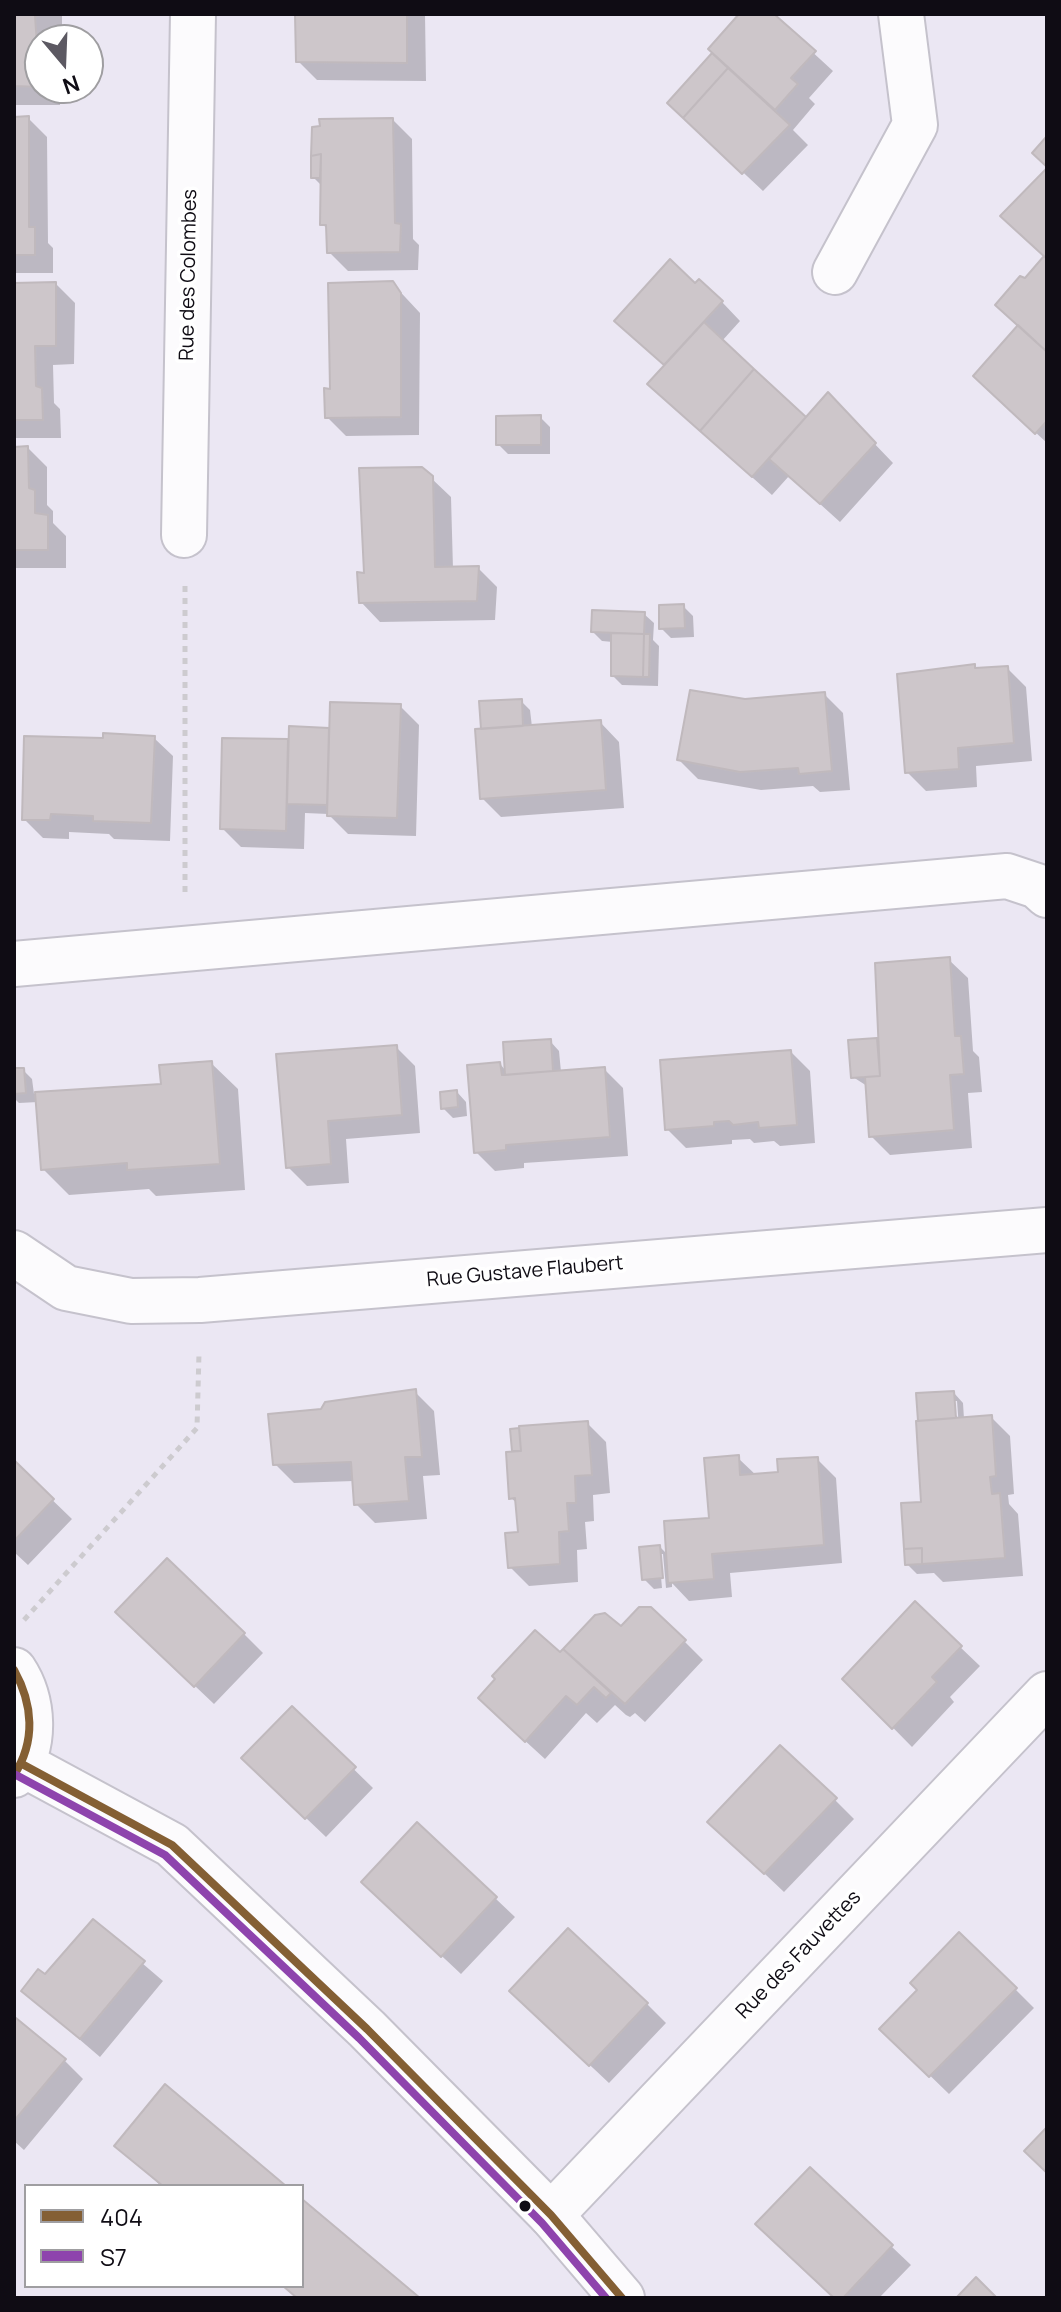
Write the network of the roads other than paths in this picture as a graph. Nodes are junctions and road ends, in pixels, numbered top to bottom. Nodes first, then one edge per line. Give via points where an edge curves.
1 (193, 14) edge
2 (901, 14) edge
3 (835, 272) dead end
4 (184, 535) road end
5 (1047, 895) edge
6 (14, 964) edge
7 (1047, 1230) edge
8 (14, 1253) edge
9 (14, 1670) edge
10 (1047, 1694) edge
11 (18, 1770) edge
12 (551, 2215) junction
13 (622, 2298) edge

1 - 4 street, Rue des Colombes
2 - 3 street via 915,125
5 - 6 street via 1007,876
7 - 8 street, Rue Gustave Flaubert via 200,1300 131,1301 66,1288
9 - 11 street via 27,1694 31,1729
10 - 12 street, Rue des Fauvettes
11 - 12 street via 172,1845 367,2029
12 - 13 street

